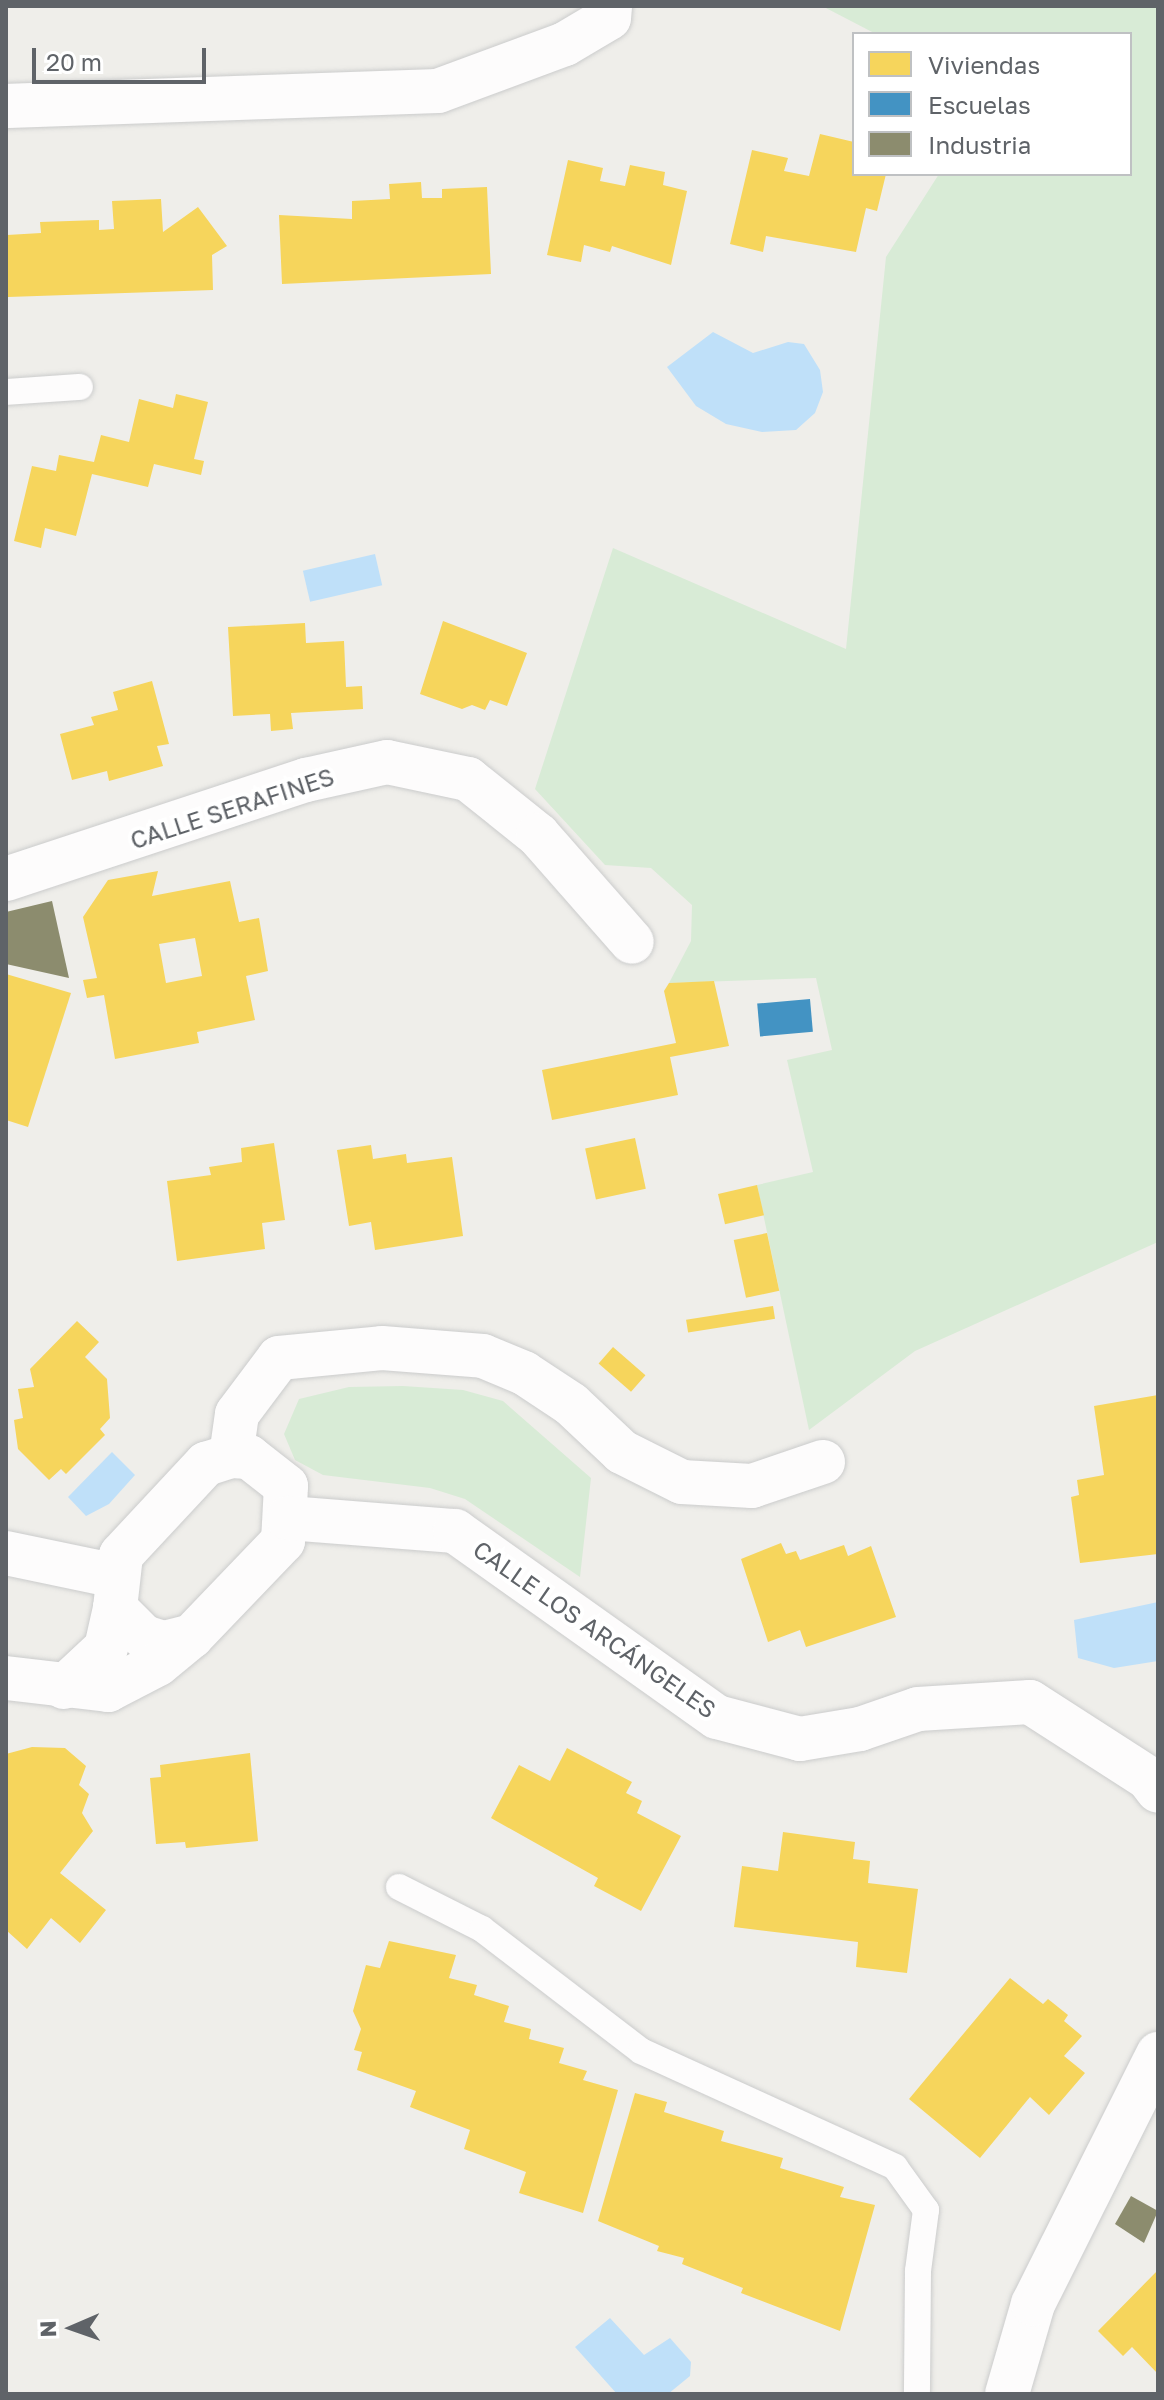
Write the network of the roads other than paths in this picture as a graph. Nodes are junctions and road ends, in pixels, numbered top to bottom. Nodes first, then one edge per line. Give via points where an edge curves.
1 (610, 6) edge
2 (6, 106) edge
3 (80, 387) dead end
4 (6, 392) edge
5 (6, 879) edge
6 (632, 942) dead end
7 (231, 1456) junction
8 (823, 1462) dead end
9 (288, 1518) junction
10 (6, 1553) edge
11 (115, 1592) junction
12 (192, 1636) junction
13 (6, 1678) edge
14 (64, 1687) junction
15 (1155, 1778) edge
16 (399, 1887) dead end
17 (1158, 2054) edge
18 (917, 2394) edge
19 (1007, 2394) edge

1 - 2 street via 609,18 565,44 438,91
3 - 4 lane
5 - 6 street, CALLE SERAFINES via 306,780 387,762 468,779 538,835
7 - 8 street via 237,1414 279,1358 382,1348 483,1356 524,1373 571,1404 622,1452 682,1482 752,1486
7 - 9 street via 249,1457 286,1486
7 - 11 street via 206,1464 121,1555
9 - 12 street via 283,1541
9 - 15 street, CALLE LOS ARCÁNGELES via 455,1531 717,1717 800,1739 860,1729 918,1709 1030,1702
10 - 11 street
11 - 12 street via 144,1637 163,1643
11 - 14 street via 106,1648
12 - 14 street via 158,1664 108,1690
13 - 14 street
16 - 18 lane via 482,1929 641,2051 895,2167 926,2210 918,2271
17 - 19 street via 1033,2304

